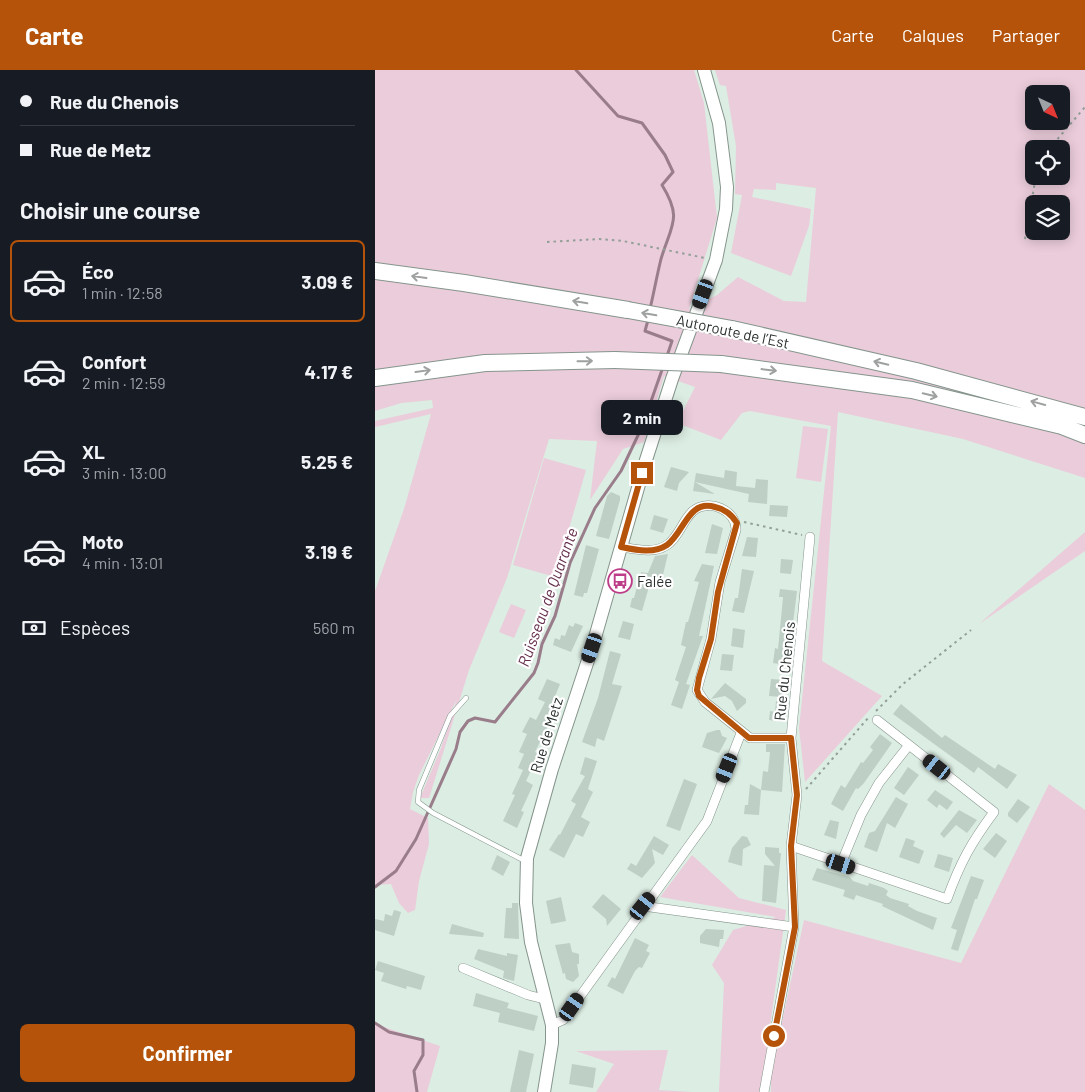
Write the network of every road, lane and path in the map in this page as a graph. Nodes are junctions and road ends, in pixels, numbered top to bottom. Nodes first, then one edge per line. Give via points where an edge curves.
1 (704, 70) edge
2 (1085, 107) edge
3 (1057, 140) edge
4 (547, 242) dead end
5 (705, 266) dead end
6 (375, 271) edge
7 (375, 378) edge
8 (1085, 417) edge
9 (1085, 435) edge
10 (733, 518) junction
11 (810, 537) joint
12 (621, 547) junction
13 (971, 630) dead end
14 (466, 698) dead end
15 (877, 720) dead end
16 (741, 733) junction
17 (791, 738) junction
18 (909, 745) junction
19 (797, 795) junction
20 (791, 846) junction
21 (526, 862) junction
22 (841, 864) junction
23 (643, 906) junction
24 (795, 927) junction
25 (463, 968) dead end
26 (544, 999) junction
27 (552, 1025) junction
28 (544, 1092) edge
29 (764, 1092) edge

1 - 12 main road, Rue de Metz via 723,149 726,209 716,260 672,379
2 - 3 path
4 - 5 path via 623,241 707,258
8 -> 6 highway, Autoroute de l’Est, bridge via 916,371 732,329
7 -> 9 highway, Autoroute de l’Est, bridge via 485,363 615,360 721,364 913,390 1062,426
10 - 11 path via 751,526
10 - 12 street via 714,506 699,507 667,545 653,550
10 - 16 street via 737,523 736,530 697,690 705,702
11 - 17 street, Rue du Chenois
12 - 21 main road, Rue de Metz
13 - 19 path via 896,691 855,730 813,782
14 - 21 lane via 450,716 419,790 418,802
15 - 18 street
16 - 17 street via 749,738
16 - 23 street via 707,822
17 - 19 street, Rue du Chenois
18 - 22 street via 879,783 861,815
18 - 22 street via 994,812 966,852 947,899
19 - 20 street, Rue du Chenois
20 - 22 street
20 - 24 street, Rue du Chenois
21 - 26 main road, Rue de Metz via 531,942
23 - 24 street
23 - 27 street via 563,1020
24 - 29 street, Rue du Chenois
25 - 26 street
26 - 27 main road, Rue de Metz
27 - 28 main road, Rue de Metz

